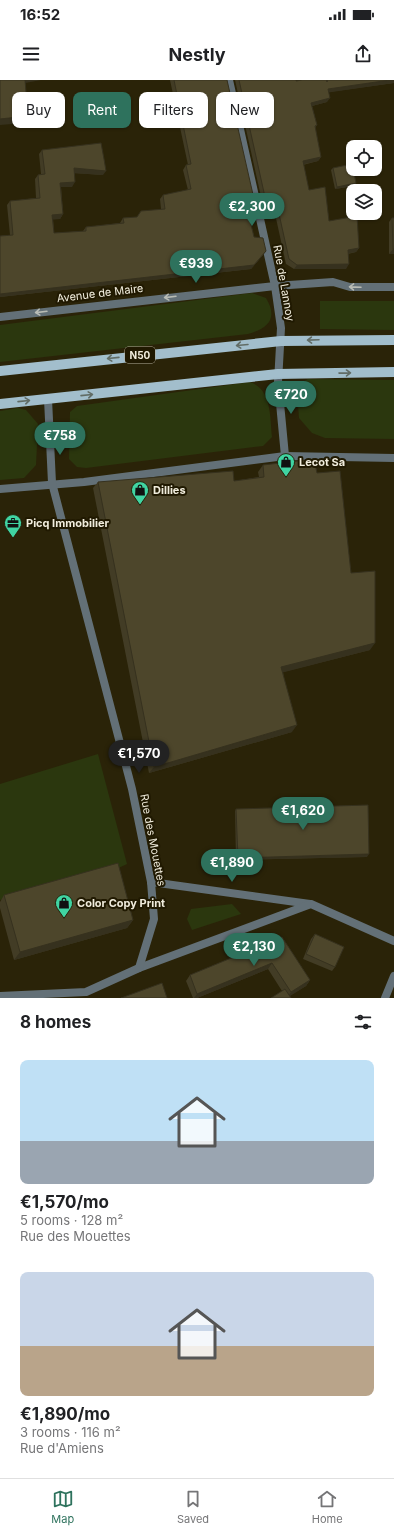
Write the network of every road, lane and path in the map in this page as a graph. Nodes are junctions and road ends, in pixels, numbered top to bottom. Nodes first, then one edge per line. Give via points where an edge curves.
1 (229, 80) edge
2 (275, 286) junction
3 (394, 287) edge
4 (0, 317) edge
5 (394, 340) edge
6 (281, 341) junction
7 (0, 371) edge
8 (394, 372) edge
9 (278, 374) junction
10 (48, 399) junction
11 (0, 404) edge
12 (285, 456) junction
13 (394, 458) edge
14 (52, 483) junction
15 (0, 489) edge
16 (151, 882) junction
17 (311, 904) junction
18 (394, 941) edge
19 (139, 968) junction
20 (394, 976) edge
21 (55, 996) edge
22 (0, 997) edge
23 (385, 998) edge

1 - 2 street, Rue de Lannoy
3 -> 2 street, Avenue de Maire via 350,287 334,282
2 -> 4 street, Avenue de Maire
2 - 6 street, Rue de Lannoy
5 -> 6 main road, N50
6 -> 7 main road, N50
6 - 9 street, Rue de Lannoy
9 -> 8 main road
10 -> 9 main road
9 - 12 street, Rue de Lannoy
11 -> 10 main road
10 - 14 street
12 - 13 street
12 - 14 street via 84,482
14 - 15 street
14 - 16 street, Rue des Mouettes via 132,789
16 - 17 street
16 - 19 street, Rue des Mouettes via 154,919
17 - 18 street
17 - 19 street
19 - 21 street via 86,992
20 - 23 street
21 - 22 street

